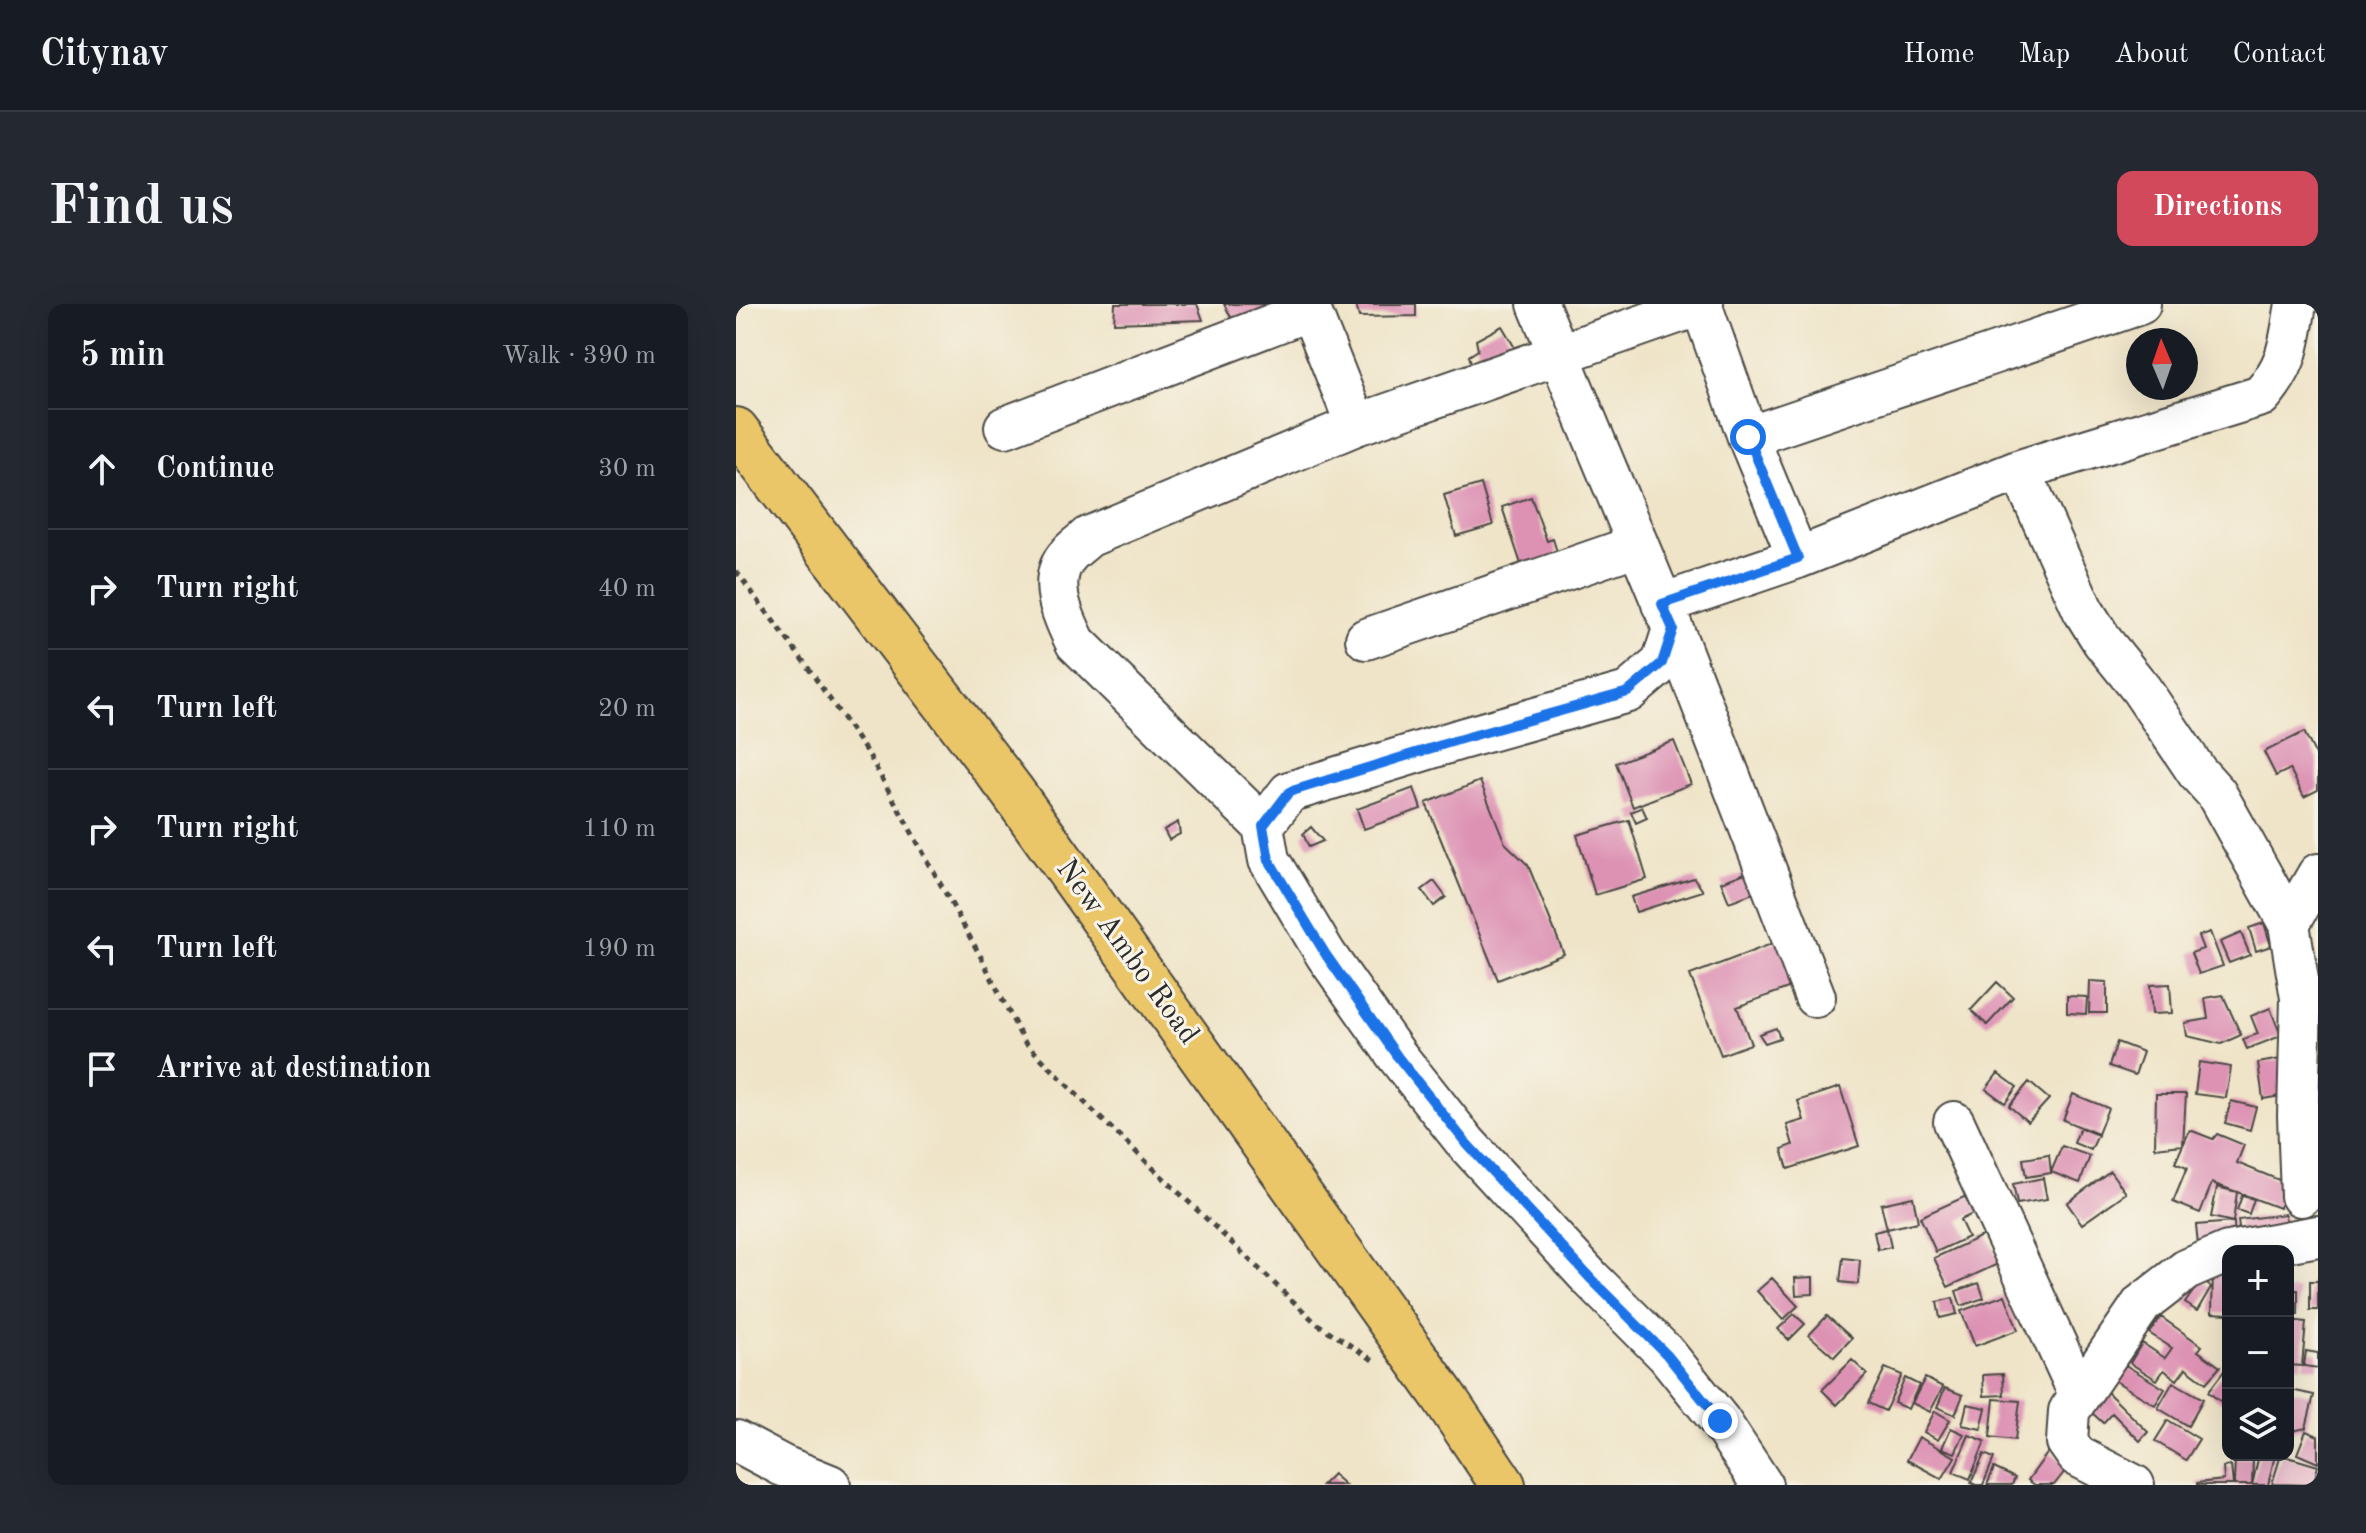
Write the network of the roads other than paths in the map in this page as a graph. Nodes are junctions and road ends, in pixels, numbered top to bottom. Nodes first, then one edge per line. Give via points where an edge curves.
1 (1538, 304) edge
2 (1702, 304) edge
3 (2140, 304) edge
4 (2296, 304) edge
5 (1309, 307) edge
6 (1558, 353) junction
7 (1356, 425) junction
8 (1005, 427) dead end
9 (736, 430) edge
10 (1748, 437) junction
11 (2020, 470) junction
12 (1638, 545) junction
13 (1798, 558) junction
14 (1668, 616) junction
15 (1366, 639) dead end
16 (1263, 826) junction
17 (2318, 874) edge
18 (2289, 924) junction
19 (1815, 997) dead end
20 (1954, 1122) dead end
21 (2301, 1196) dead end
22 (2318, 1236) edge
23 (2268, 1245) edge
24 (2222, 1255) edge
25 (2079, 1394) junction
26 (736, 1441) edge
27 (830, 1485) edge
28 (1503, 1485) edge
29 (1762, 1485) edge
30 (2134, 1485) edge

1 - 6 street
2 - 6 street
2 - 10 street
3 - 10 street
4 - 11 street via 2287,357 2261,396
5 - 7 street
5 - 8 street
6 - 7 street
6 - 12 street
7 - 16 street via 1088,537 1066,556 1056,586 1076,643
9 - 28 highway, New Ambo Road via 1020,803
10 - 13 street
11 - 13 street
11 - 18 street via 2083,610 2216,793
12 - 14 street
12 - 15 street
13 - 14 street
14 - 16 street via 1662,663 1628,692 1289,792
14 - 19 street
16 - 29 street via 1269,860 1326,955 1397,1056 1466,1143 1667,1355
17 - 18 street
18 - 21 street via 2301,998
20 - 25 street
22 - 23 street
24 - 25 street via 2186,1270 2142,1304
25 - 30 street via 2069,1411 2067,1442 2077,1456
26 - 27 street

